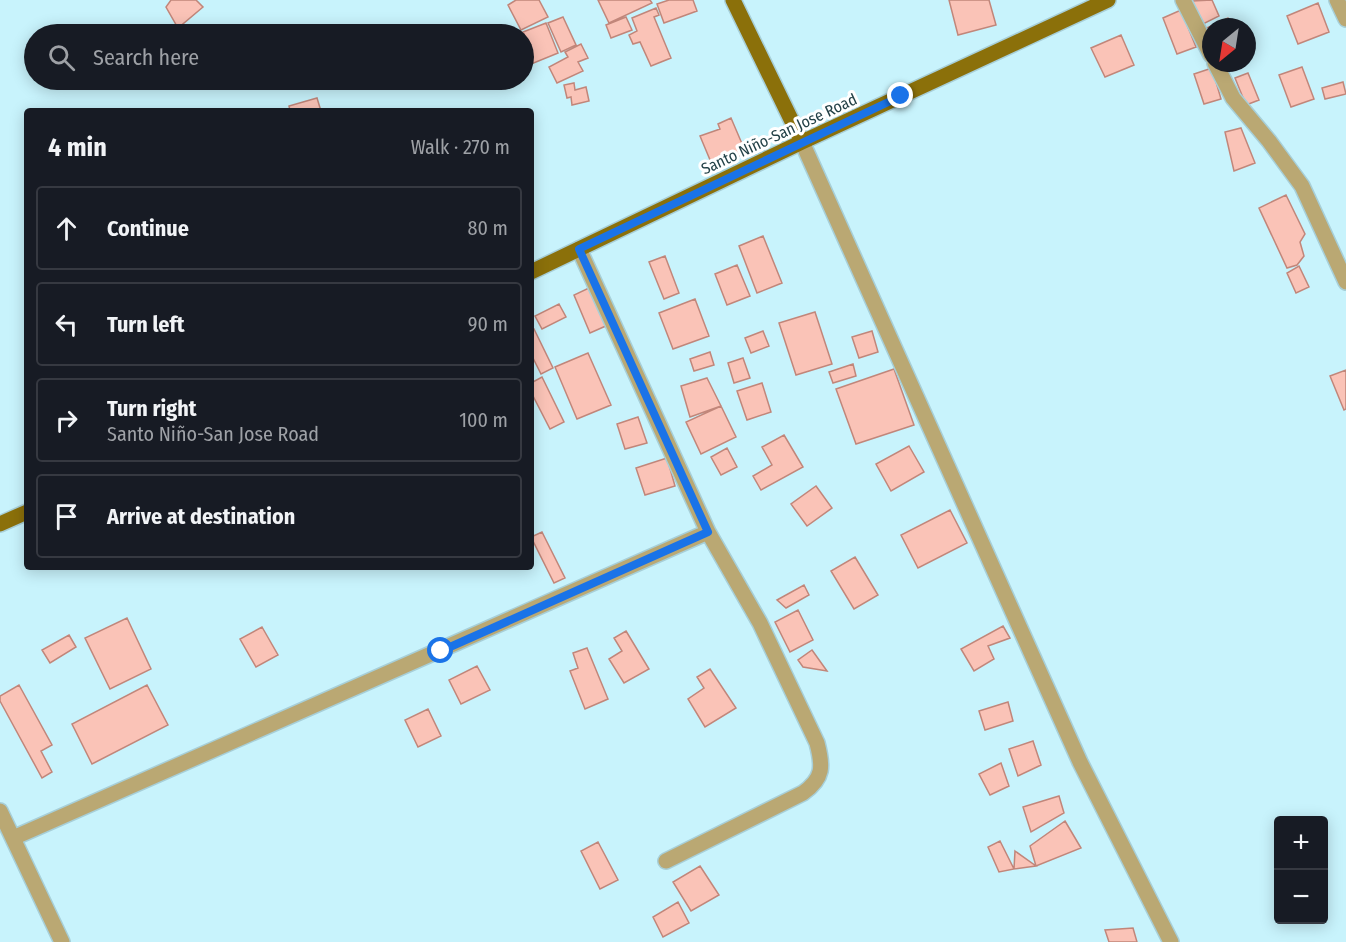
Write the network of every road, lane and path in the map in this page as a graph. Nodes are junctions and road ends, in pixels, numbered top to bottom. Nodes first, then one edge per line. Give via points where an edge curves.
1 (733, 0) edge
2 (1108, 0) edge
3 (1183, 0) edge
4 (1337, 0) edge
5 (1346, 20) edge
6 (1202, 37) edge
7 (1220, 72) edge
8 (802, 142) junction
9 (579, 249) junction
10 (534, 271) edge
11 (1346, 282) edge
12 (24, 513) edge
13 (0, 524) edge
14 (708, 532) junction
15 (0, 811) edge
16 (13, 838) junction
17 (666, 861) dead end
18 (62, 942) edge
19 (1171, 942) edge

1 - 8 main road
2 - 8 main road, Santo Niño-San Jose Road
3 - 6 street
4 - 5 street
7 - 11 street via 1233,98 1302,186
8 - 9 main road, Santo Niño-San Jose Road
8 - 19 street via 1080,762
9 - 10 main road, Santo Niño-San Jose Road
9 - 14 street
12 - 13 main road
14 - 16 street
14 - 17 street via 760,623 818,743 822,762 816,782 803,793
15 - 16 street
16 - 18 street

